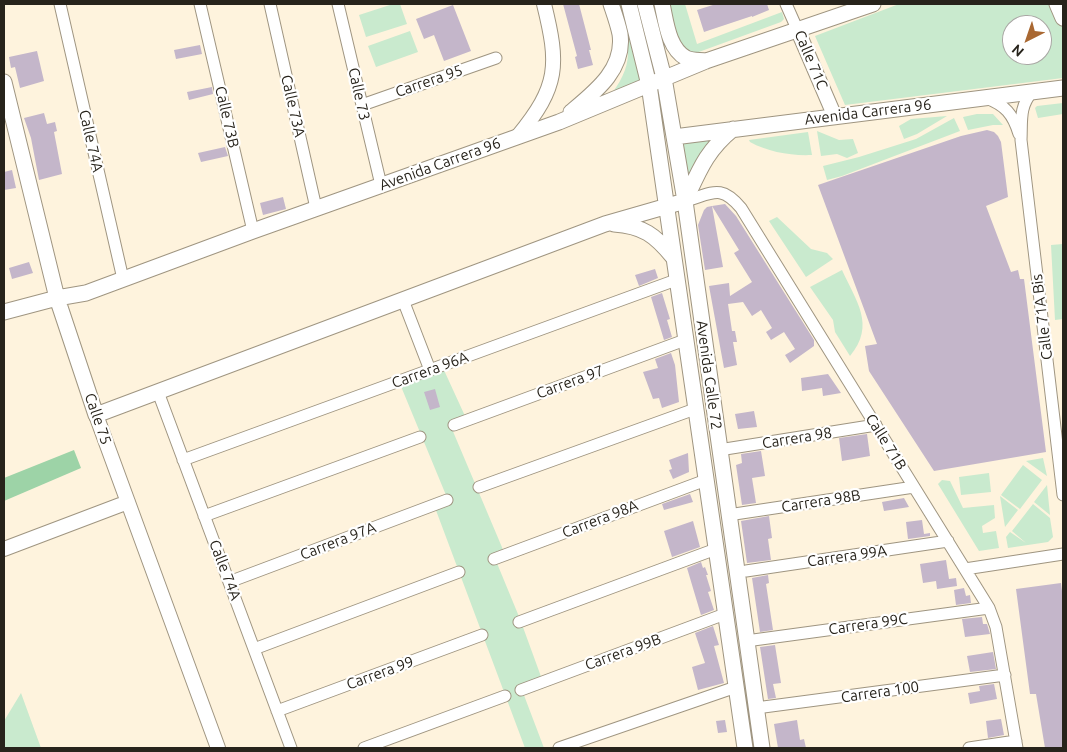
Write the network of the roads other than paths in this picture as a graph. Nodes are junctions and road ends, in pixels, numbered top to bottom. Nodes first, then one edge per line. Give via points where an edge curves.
1 (60, 4) edge
2 (200, 4) edge
3 (270, 4) edge
4 (338, 4) edge
5 (544, 4) edge
6 (612, 4) edge
7 (629, 4) edge
8 (645, 4) edge
9 (662, 4) edge
10 (786, 4) edge
11 (1057, 4) edge
12 (863, 6) edge
13 (1063, 18) edge
14 (798, 31) junction
15 (496, 58) dead end
16 (706, 61) junction
17 (664, 78) junction
18 (4, 82) edge
19 (648, 85) junction
20 (1063, 88) edge
21 (1032, 92) junction
22 (985, 98) junction
23 (362, 105) junction
24 (835, 117) junction
25 (558, 122) junction
26 (733, 130) junction
27 (518, 136) junction
28 (674, 137) junction
29 (1021, 140) junction
30 (381, 185) junction
31 (685, 201) junction
32 (666, 207) junction
33 (316, 208) junction
34 (605, 224) junction
35 (253, 231) junction
36 (673, 257) junction
37 (123, 279) junction
38 (676, 280) junction
39 (57, 298) junction
40 (403, 300) junction
41 (4, 312) edge
42 (685, 340) junction
43 (430, 370) junction
44 (158, 392) junction
45 (695, 408) junction
46 (96, 416) junction
47 (454, 425) dead end
48 (876, 425) junction
49 (420, 437) dead end
50 (719, 450) junction
51 (183, 460) junction
52 (706, 480) junction
53 (478, 487) dead end
54 (914, 487) junction
55 (1063, 495) edge
56 (447, 500) dead end
57 (128, 502) junction
58 (728, 515) junction
59 (204, 516) junction
60 (948, 541) junction
61 (4, 549) edge
62 (716, 549) junction
63 (1063, 554) edge
64 (494, 558) dead end
65 (965, 569) junction
66 (746, 571) dead end
67 (459, 572) dead end
68 (229, 582) junction
69 (989, 608) junction
70 (725, 614) junction
71 (519, 622) dead end
72 (482, 635) dead end
73 (746, 641) junction
74 (254, 649) junction
75 (1004, 675) junction
76 (736, 687) junction
77 (521, 690) dead end
78 (505, 696) dead end
79 (756, 708) junction
80 (277, 711) junction
81 (1016, 745) edge
82 (218, 748) edge
83 (291, 748) edge
84 (364, 748) edge
85 (559, 748) edge
86 (745, 748) edge
87 (762, 748) edge
88 (969, 748) edge

1 - 37 street, Calle 74A
2 - 35 street, Calle 73B
3 - 33 street, Calle 73A
4 - 23 street, Calle 73
5 - 27 street via 552,37 553,76 533,118
6 - 25 main road via 620,33 616,61 603,84
7 - 19 main road, Avenida Calle 72
8 - 17 main road, Avenida Calle 72
9 - 16 main road via 674,47 686,58
10 - 14 street, Calle 71C
11 - 13 main road
12 - 14 main road, Avenida Carrera 96
14 - 16 main road, Avenida Carrera 96
14 - 24 street, Calle 71C
15 - 23 street, Carrera 95
16 - 17 main road, Avenida Carrera 96
17 - 19 main road, Avenida Carrera 96
17 - 28 main road, Avenida Calle 72
18 - 39 main road, Calle 75
19 - 25 main road, Avenida Carrera 96
19 - 32 main road, Avenida Calle 72
20 - 21 main road, Avenida Carrera 96
21 - 22 main road, Avenida Carrera 96
21 - 29 street, Calle 71A Bis via 1022,108
22 - 24 main road, Avenida Carrera 96
22 - 29 street, Calle 71A Bis via 1006,109 1016,123
23 - 30 street, Calle 73
24 - 26 main road, Avenida Carrera 96
25 - 27 main road, Avenida Carrera 96
26 - 28 main road, Avenida Carrera 96
26 - 31 main road via 708,155
27 - 30 main road, Avenida Carrera 96
28 - 31 main road, Avenida Calle 72
29 - 55 street, Calle 71A Bis
30 - 33 main road, Avenida Carrera 96
31 - 32 main road
31 - 48 street, Calle 71B via 720,192 729,195 741,208
31 - 50 main road, Avenida Calle 72
32 - 34 main road
32 - 36 main road, Avenida Calle 72
33 - 35 main road, Avenida Carrera 96
34 - 36 main road via 646,231
34 - 40 main road
35 - 37 main road, Avenida Carrera 96
36 - 38 main road, Avenida Calle 72
37 - 39 main road, Avenida Carrera 96 via 86,293
38 - 42 main road, Avenida Calle 72
38 - 43 street, Carrera 96A
39 - 41 main road, Avenida Carrera 96
39 - 46 main road, Calle 75
40 - 43 street
40 - 44 main road
42 - 45 main road, Avenida Calle 72
42 - 47 street, Carrera 97
43 - 51 street, Carrera 96A
44 - 46 main road
44 - 51 street, Calle 74A
45 - 52 main road, Avenida Calle 72
45 - 53 street
46 - 57 street, Calle 75
48 - 50 street, Carrera 98
48 - 54 street, Calle 71B
49 - 59 street
50 - 58 main road, Avenida Calle 72
51 - 59 street, Calle 74A
52 - 62 main road, Avenida Calle 72
52 - 64 street, Carrera 98A
54 - 58 street, Carrera 98B
54 - 60 street, Calle 71B
56 - 68 street, Carrera 97A
57 - 61 street
57 - 82 street, Calle 75
58 - 73 main road, Avenida Calle 72
59 - 68 street, Calle 74A
60 - 65 street, Calle 71B
60 - 66 street, Carrera 99A
62 - 70 main road, Avenida Calle 72
62 - 71 street
63 - 65 street
65 - 69 street, Calle 71B
67 - 74 street
68 - 74 street, Calle 74A
69 - 73 street, Carrera 99C
69 - 75 street, Calle 71B via 996,627
70 - 76 main road, Avenida Calle 72
70 - 77 street, Carrera 99B
72 - 80 street, Carrera 99
73 - 79 main road, Avenida Calle 72
74 - 80 street, Calle 74A
75 - 79 street, Carrera 100
75 - 81 street, Calle 71B
76 - 85 street
76 - 86 main road, Avenida Calle 72
78 - 84 street
79 - 87 main road, Avenida Calle 72
80 - 83 street, Calle 74A
81 - 88 street

